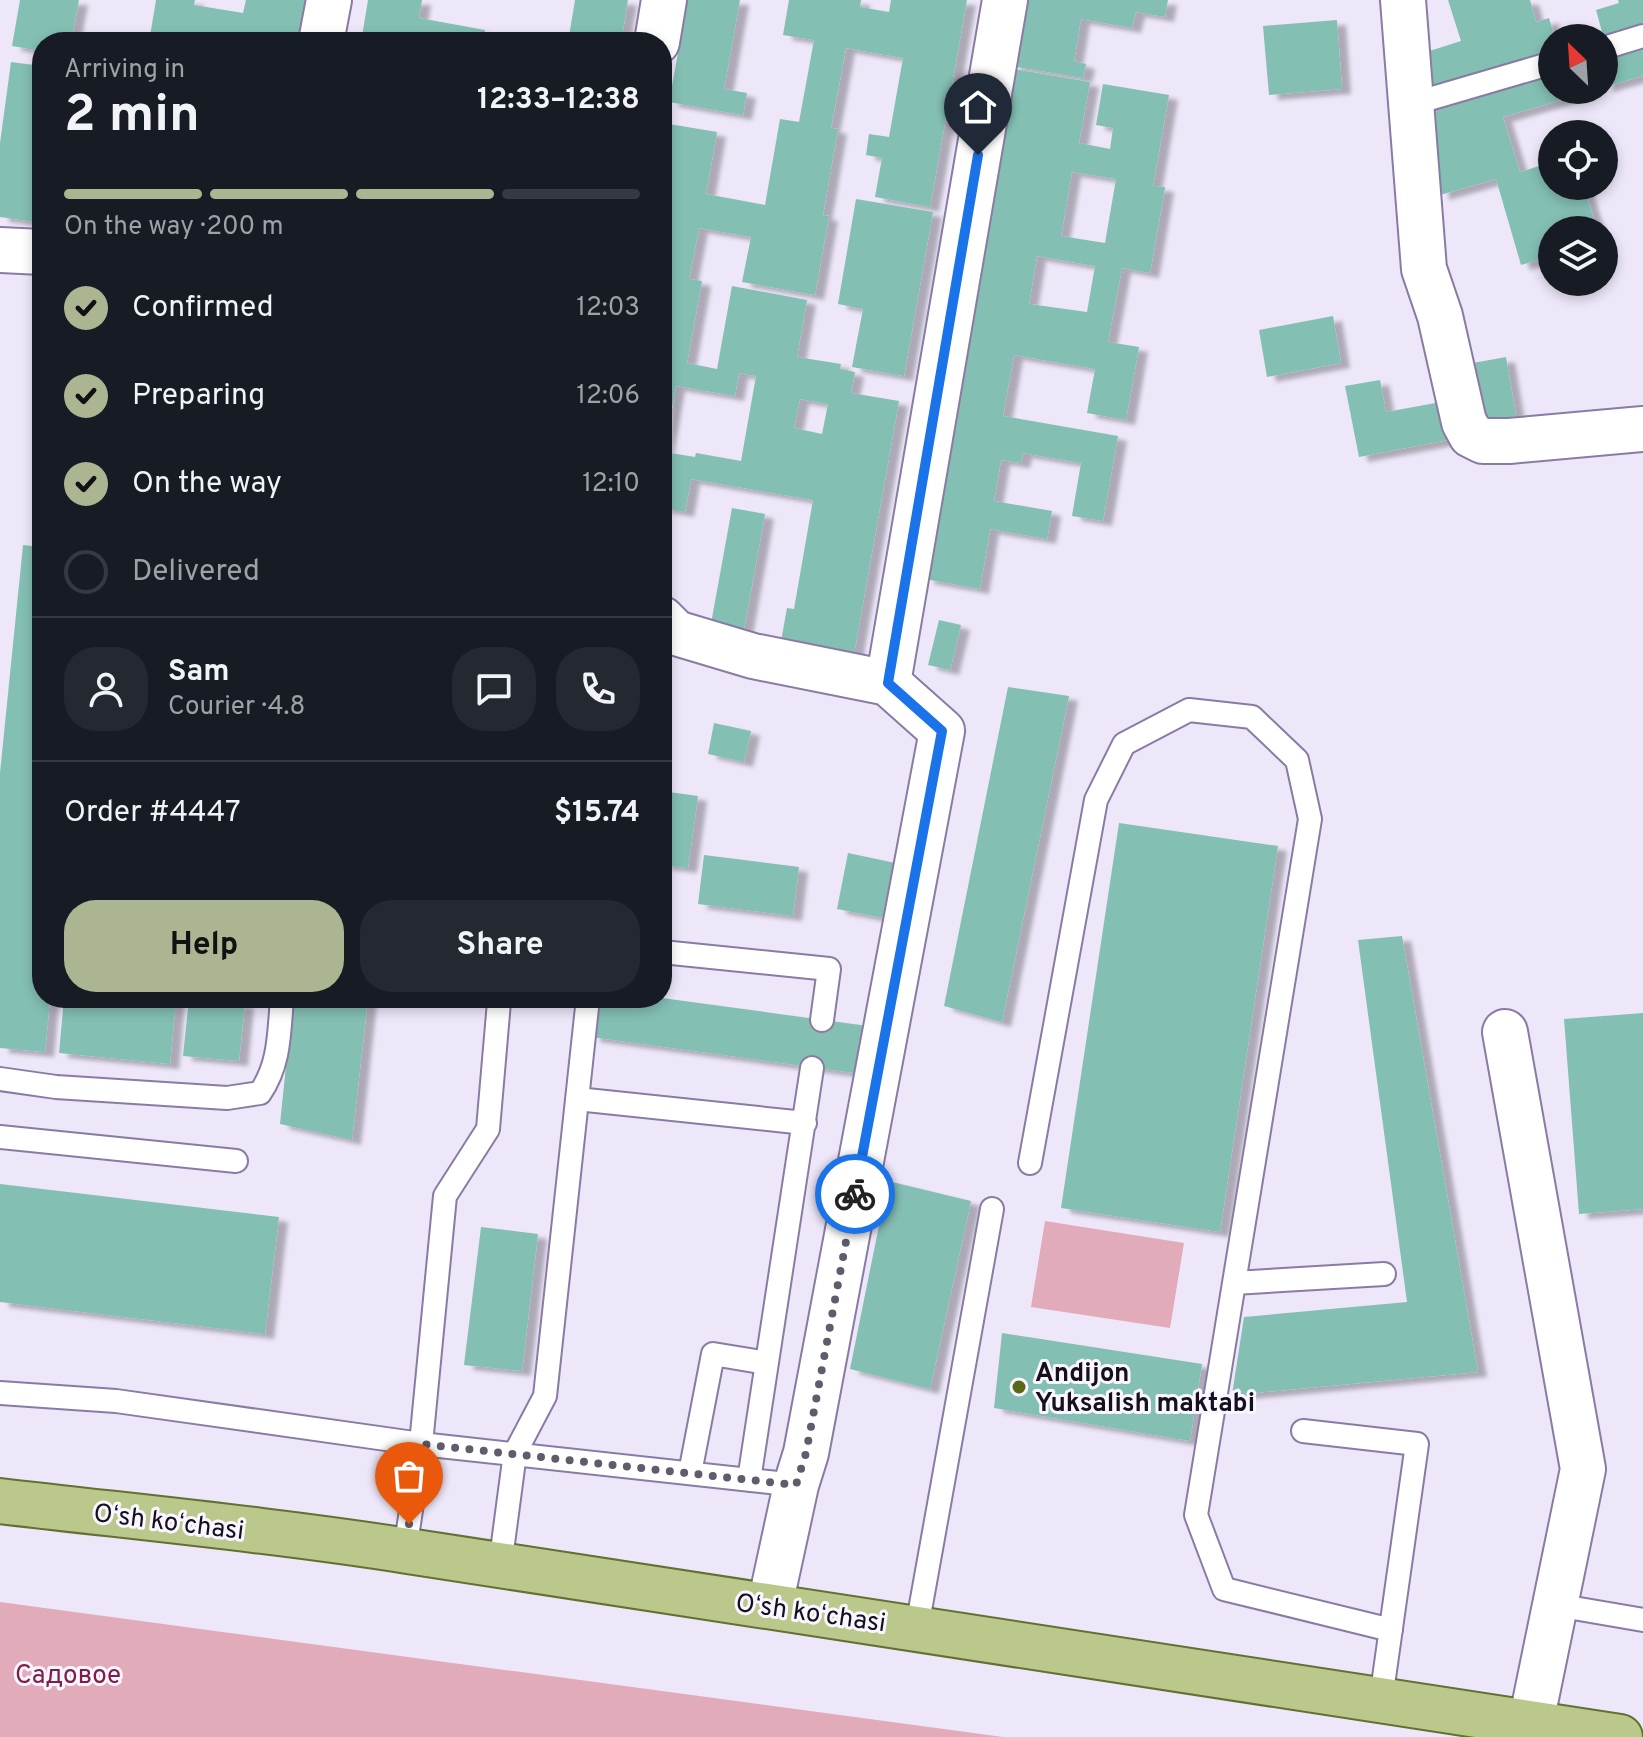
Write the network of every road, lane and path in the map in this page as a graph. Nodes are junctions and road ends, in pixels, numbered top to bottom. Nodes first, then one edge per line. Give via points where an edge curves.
1 (329, 0) edge
2 (664, 0) edge
3 (1005, 0) edge
4 (1403, 0) edge
5 (323, 32) edge
6 (659, 32) edge
7 (1643, 36) edge
8 (1618, 44) edge
9 (1538, 67) edge
10 (1412, 104) junction
11 (0, 250) edge
12 (32, 252) edge
13 (1643, 429) edge
14 (672, 629) edge
15 (888, 683) junction
16 (672, 953) edge
17 (281, 1008) edge
18 (498, 1008) edge
19 (587, 1008) edge
20 (822, 1020) dead end
21 (1505, 1032) dead end
22 (812, 1068) dead end
23 (0, 1079) edge
24 (577, 1099) junction
25 (805, 1123) junction
26 (0, 1137) edge
27 (236, 1161) dead end
28 (1030, 1163) dead end
29 (992, 1209) dead end
30 (1384, 1274) dead end
31 (1234, 1283) junction
32 (767, 1363) junction
33 (0, 1393) edge
34 (1303, 1431) dead end
35 (421, 1444) junction
36 (515, 1453) junction
37 (690, 1473) junction
38 (749, 1480) junction
39 (796, 1485) junction
40 (0, 1501) edge
41 (405, 1550) junction
42 (500, 1566) junction
43 (770, 1605) junction
44 (1556, 1605) junction
45 (1643, 1620) edge
46 (917, 1627) junction
47 (1391, 1630) junction
48 (1381, 1699) junction
49 (1530, 1730) edge
50 (1620, 1737) edge

1 - 5 street
2 - 6 street
3 - 15 street
4 - 10 street
7 - 8 lane
9 - 10 lane
10 - 13 street via 1424,269 1440,316 1456,397 1471,435 1483,441 1509,441
11 - 12 street
14 - 15 street via 753,656
15 - 39 street via 942,731
16 - 20 lane via 829,969
17 - 23 lane via 278,1058 260,1093 227,1098
18 - 35 lane via 488,1129 445,1196
19 - 24 lane
21 - 44 street via 1583,1469
22 - 25 lane
24 - 25 lane
24 - 36 lane via 545,1396
25 - 32 lane
26 - 27 lane
28 - 31 lane via 1096,800 1124,744 1189,710 1252,717 1297,760 1310,819
29 - 46 lane
30 - 31 lane
31 - 47 lane via 1196,1515 1224,1589
32 - 37 lane via 713,1354
32 - 38 lane
33 - 35 lane via 116,1401
34 - 47 lane via 1417,1444
35 - 36 lane
35 - 41 lane
36 - 37 lane
36 - 42 lane
37 - 38 lane
38 - 39 lane
39 - 43 street
40 - 41 main road, Oʻsh koʻchasi
41 - 42 main road, Oʻsh koʻchasi
42 - 43 main road, Oʻsh koʻchasi
43 - 46 main road, Oʻsh koʻchasi
44 - 45 lane
44 - 49 street
46 - 48 main road, Oʻsh koʻchasi
47 - 48 lane
48 - 49 main road, Oʻsh koʻchasi
49 - 50 main road, Oʻsh koʻchasi

